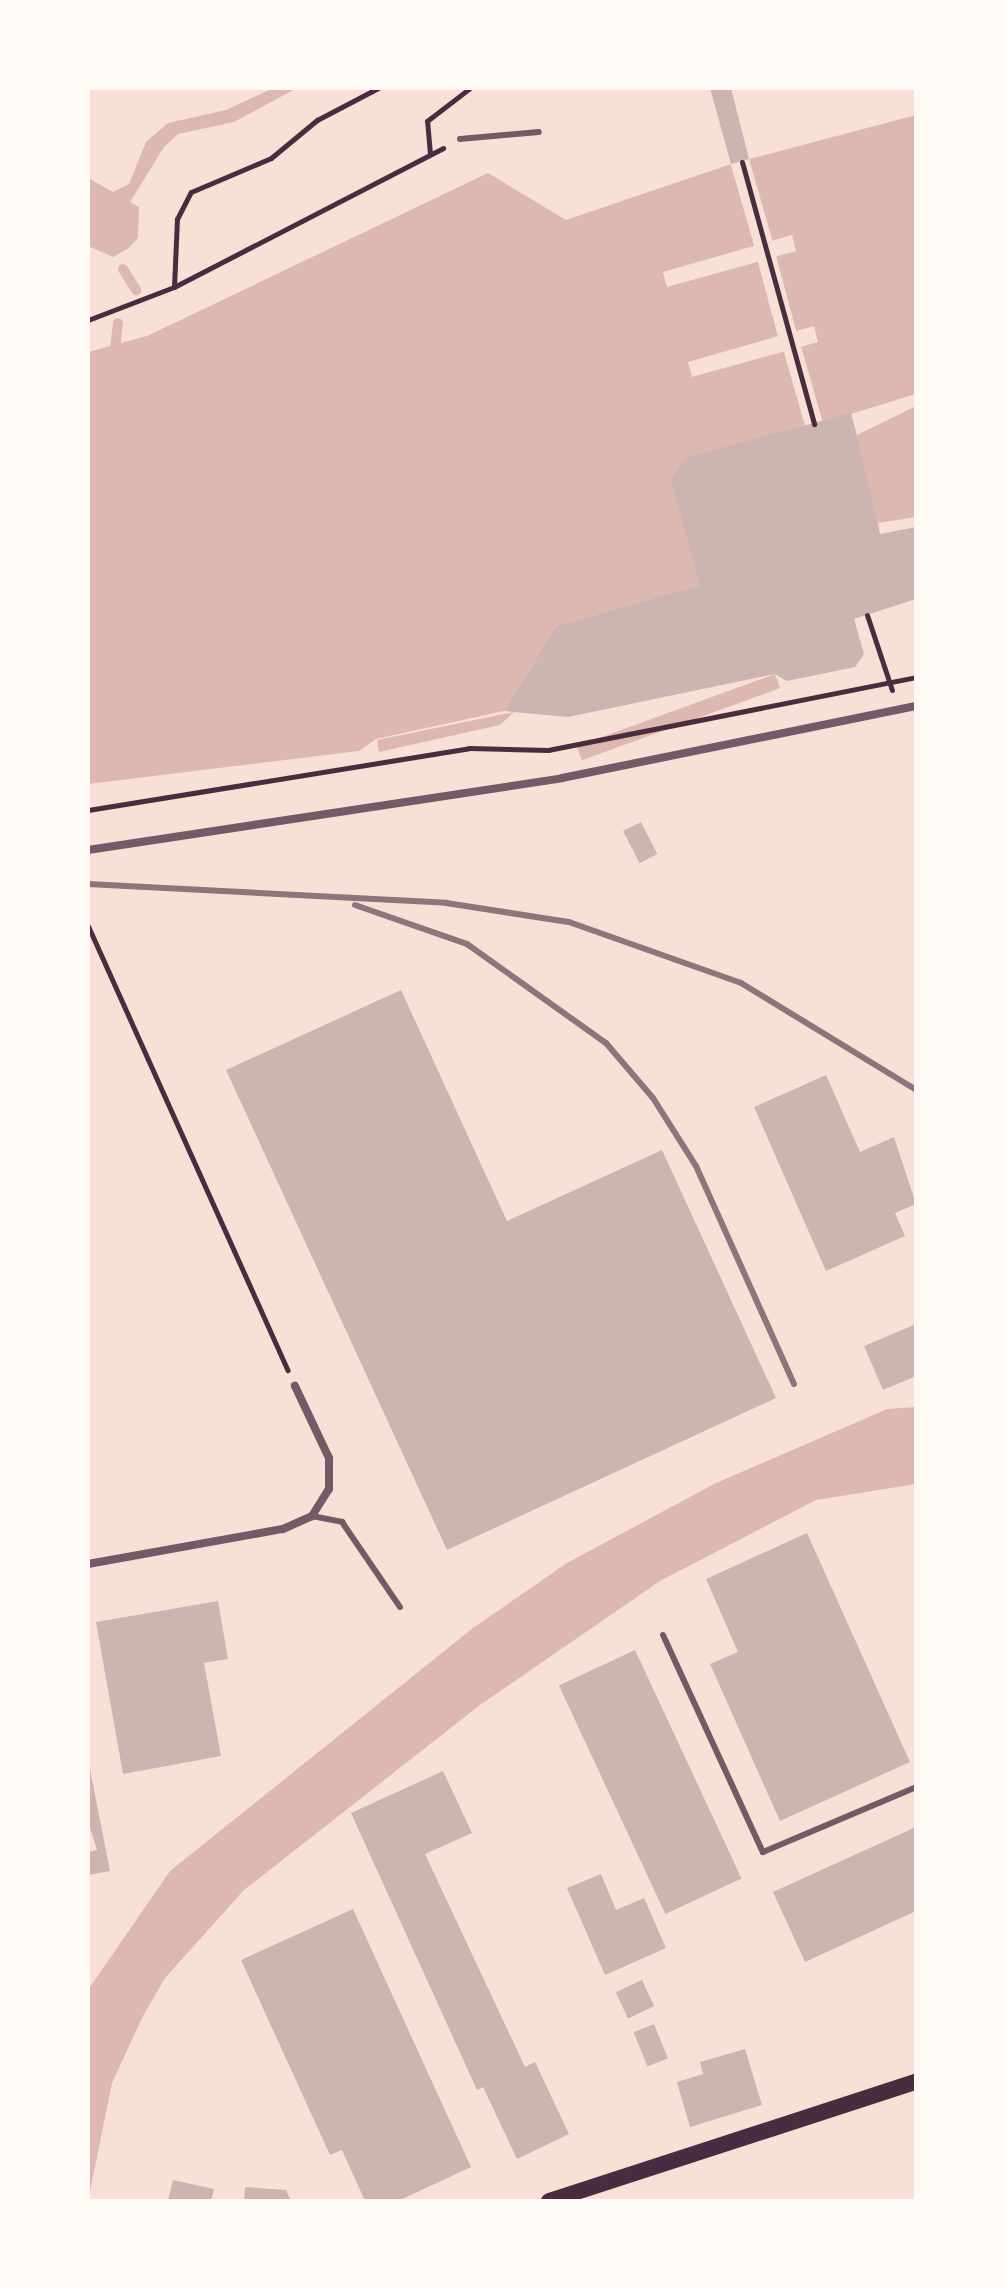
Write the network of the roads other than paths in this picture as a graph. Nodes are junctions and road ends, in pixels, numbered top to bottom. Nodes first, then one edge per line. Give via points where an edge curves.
1 (539, 132) dead end
2 (460, 139) road end
3 (916, 706) edge
4 (88, 850) edge
5 (295, 1386) road end
6 (312, 1516) junction
7 (88, 1564) edge
8 (400, 1607) dead end
9 (663, 1635) dead end
10 (916, 1787) edge
11 (916, 2082) edge
12 (549, 2201) edge

1 - 2 lane
3 - 4 street via 562,778
5 - 6 street via 329,1458 329,1489
6 - 7 street via 283,1529
6 - 8 lane via 342,1522
9 - 10 lane via 763,1852
11 - 12 main road

